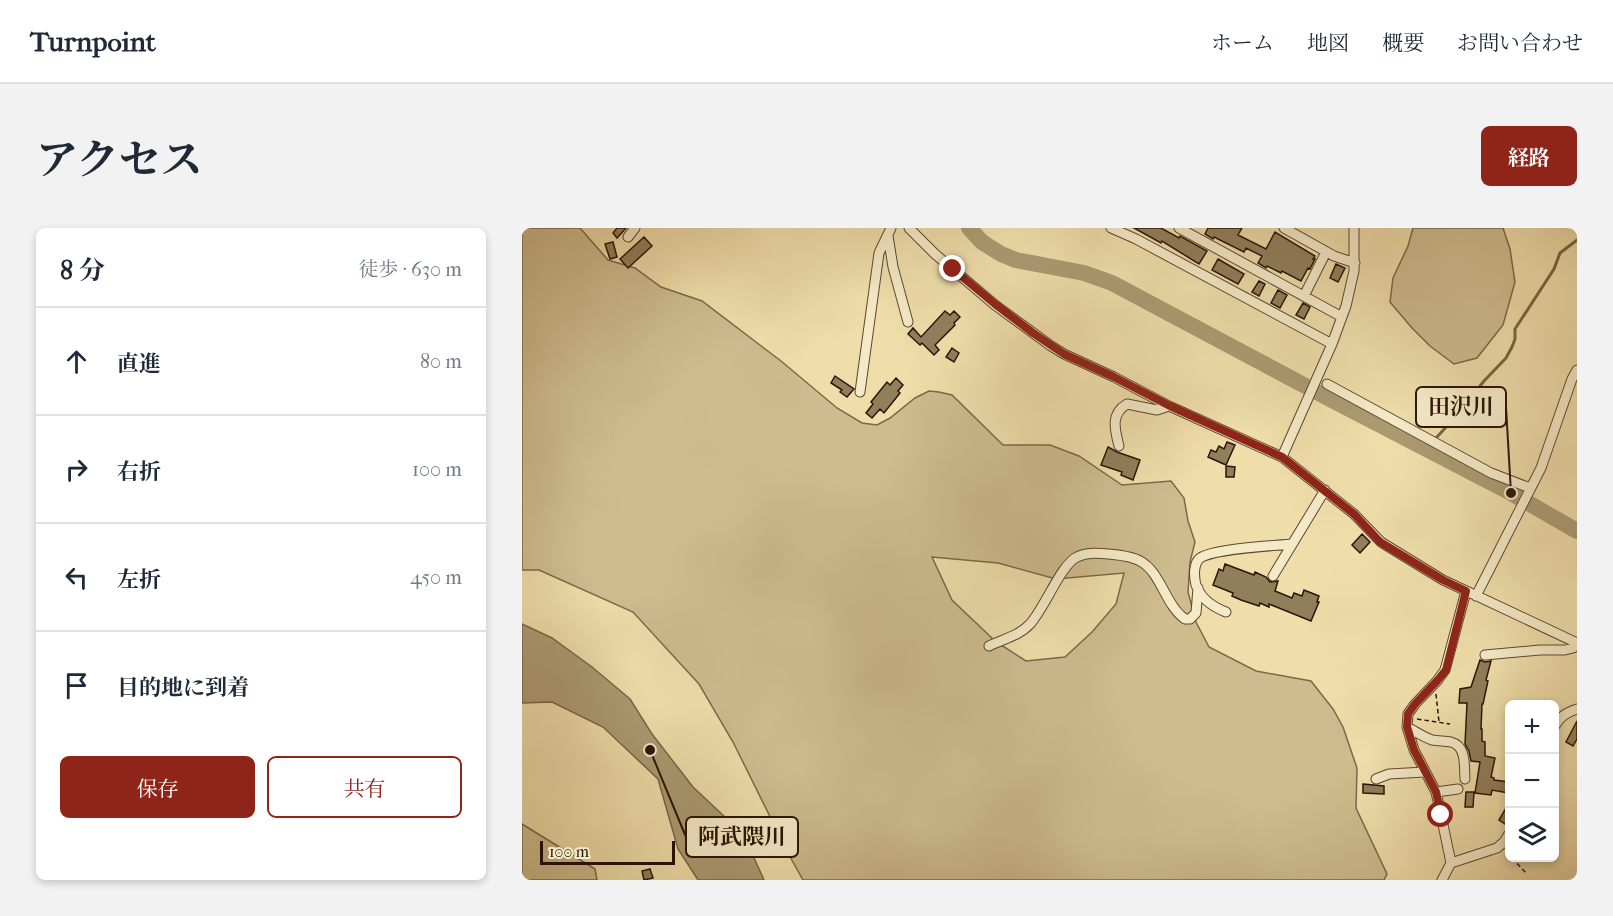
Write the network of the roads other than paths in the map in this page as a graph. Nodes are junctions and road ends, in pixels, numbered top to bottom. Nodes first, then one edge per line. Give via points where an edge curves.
1 (635, 228) edge
2 (909, 228) edge
3 (1111, 228) edge
4 (1179, 228) edge
5 (1284, 228) edge
6 (1354, 228) edge
7 (890, 232) edge
8 (628, 237) dead end
9 (1326, 252) junction
10 (1355, 262) junction
11 (1304, 296) junction
12 (1342, 317) junction
13 (908, 322) dead end
14 (1332, 344) junction
15 (1577, 370) edge
16 (1327, 384) dead end
17 (860, 392) dead end
18 (1170, 406) junction
19 (1119, 446) dead end
20 (1282, 457) junction
21 (1530, 489) junction
22 (1325, 490) junction
23 (1293, 544) junction
24 (1273, 576) dead end
25 (1198, 588) junction
26 (1466, 591) junction
27 (1476, 596) junction
28 (1226, 612) dead end
29 (1577, 644) edge
30 (989, 646) dead end
31 (1485, 655) dead end
32 (1577, 710) edge
33 (1559, 720) edge
34 (1407, 722) junction
35 (1425, 772) junction
36 (1376, 779) dead end
37 (1465, 779) dead end
38 (1458, 789) dead end
39 (1436, 792) junction
40 (1505, 840) edge
41 (1450, 863) junction
42 (1442, 880) edge

1 - 8 street
2 - 18 street via 995,304 1051,346
3 - 14 street
4 - 11 street
5 - 9 street
6 - 10 street
7 - 13 street via 893,267
7 - 17 street via 879,253
9 - 10 street
9 - 11 street
10 - 12 street
11 - 12 street
12 - 14 street
14 - 20 street
15 - 21 street
16 - 21 street via 1491,473
18 - 19 street via 1157,410 1127,404 1121,407 1114,425
18 - 20 street
20 - 22 street
21 - 27 street
22 - 23 street
22 - 26 street via 1380,542
23 - 24 street
23 - 25 street via 1209,554 1196,563
25 - 28 street via 1213,608
25 - 30 street via 1196,613 1185,619 1140,560 1120,555 1074,557 1028,627
26 - 27 street
26 - 34 street via 1446,670 1415,704
27 - 29 street
29 - 31 street via 1565,650
32 - 33 street
34 - 35 street
34 - 37 street via 1429,739 1459,746
35 - 36 street via 1389,774
35 - 39 street
38 - 39 street
39 - 41 street
40 - 41 street via 1497,848
41 - 42 street

